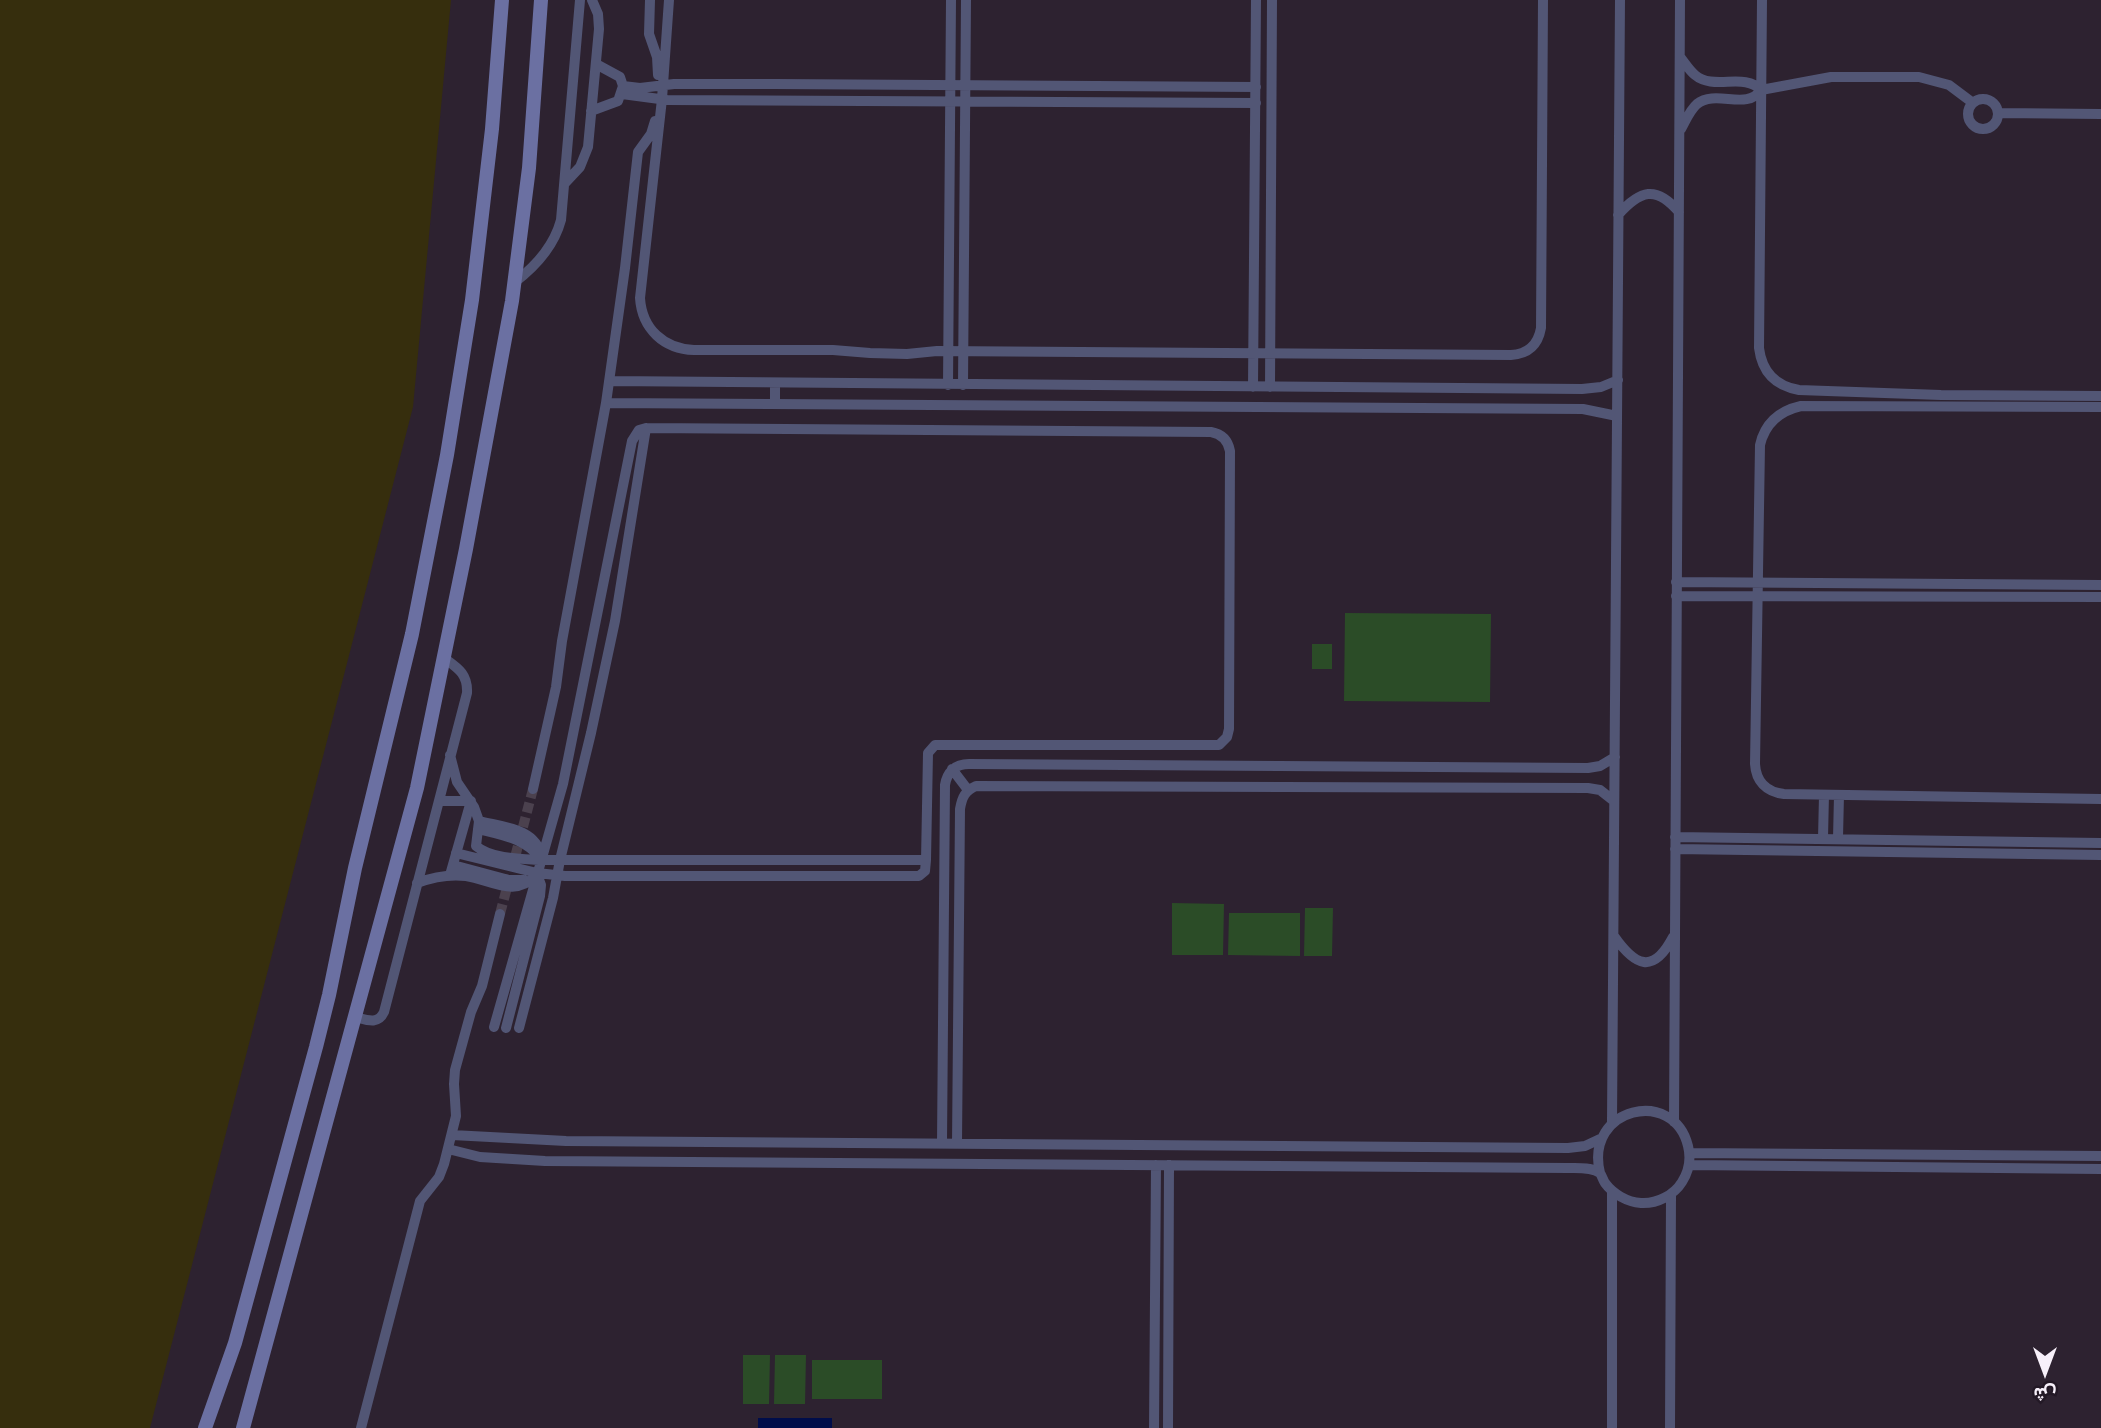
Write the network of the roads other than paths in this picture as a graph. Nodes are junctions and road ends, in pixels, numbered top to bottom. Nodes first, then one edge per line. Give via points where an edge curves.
1 (502, 0) edge
2 (541, 0) edge
3 (580, 0) edge
4 (592, 0) edge
5 (650, 0) edge
6 (669, 0) edge
7 (951, 0) edge
8 (966, 0) edge
9 (1256, 0) edge
10 (1272, 0) edge
11 (1543, 0) edge
12 (1620, 0) edge
13 (1681, 0) edge
14 (1762, 0) edge
15 (1680, 57) junction
16 (596, 64) junction
17 (1721, 83) junction
18 (950, 86) junction
19 (965, 86) junction
20 (1256, 87) junction
21 (622, 90) junction
22 (1761, 90) junction
23 (660, 92) junction
24 (1721, 99) junction
25 (950, 101) junction
26 (965, 101) junction
27 (1256, 103) junction
28 (1973, 103) junction
29 (592, 111) junction
30 (1999, 113) junction
31 (2101, 114) edge
32 (1680, 132) junction
33 (565, 183) junction
34 (1679, 212) junction
35 (1618, 215) junction
36 (514, 282) junction
37 (948, 351) junction
38 (963, 351) junction
39 (1253, 353) junction
40 (1270, 353) junction
41 (1618, 380) junction
42 (609, 381) junction
43 (775, 383) junction
44 (948, 385) junction
45 (963, 385) junction
46 (1127, 386) junction
47 (1253, 387) junction
48 (1270, 387) junction
49 (1430, 387) junction
50 (2101, 396) edge
51 (606, 402) junction
52 (775, 404) junction
53 (1127, 407) junction
54 (2101, 407) edge
55 (1430, 408) junction
56 (1617, 416) junction
57 (646, 428) junction
58 (616, 519) junction
59 (632, 523) junction
60 (1758, 581) junction
61 (1676, 582) junction
62 (2101, 585) edge
63 (1757, 595) junction
64 (1676, 596) junction
65 (2101, 597) edge
66 (444, 658) junction
67 (450, 755) junction
68 (1615, 757) junction
69 (1017, 764) junction
70 (1477, 767) junction
71 (952, 769) junction
72 (1017, 785) junction
73 (1477, 787) junction
74 (533, 789) tunnel mouth
75 (968, 790) junction
76 (1824, 795) junction
77 (1839, 795) junction
78 (2101, 799) edge
79 (439, 801) junction
80 (471, 801) junction
81 (1614, 801) junction
82 (551, 824) junction
83 (478, 825) junction
84 (567, 830) junction
85 (1675, 837) junction
86 (1824, 838) junction
87 (1838, 838) junction
88 (2101, 843) edge
89 (1675, 849) junction
90 (456, 853) junction
91 (2101, 855) edge
92 (541, 860) junction
93 (559, 860) junction
94 (926, 860) junction
95 (452, 870) junction
96 (537, 873) junction
97 (556, 876) junction
98 (417, 883) junction
99 (500, 914) tunnel mouth
100 (1614, 935) junction
101 (1674, 935) junction
102 (355, 1017) junction
103 (494, 1027) dead end
104 (506, 1028) dead end
105 (519, 1028) dead end
106 (1612, 1122) junction
107 (1674, 1122) junction
108 (452, 1135) junction
109 (1600, 1139) junction
110 (527, 1140) junction
111 (820, 1142) junction
112 (942, 1143) junction
113 (957, 1143) junction
114 (1031, 1144) junction
115 (1431, 1146) junction
116 (448, 1149) junction
117 (1690, 1153) junction
118 (2101, 1156) edge
119 (527, 1160) junction
120 (820, 1163) junction
121 (1031, 1164) junction
122 (1156, 1165) junction
123 (1169, 1165) junction
124 (1689, 1165) junction
125 (1431, 1167) junction
126 (2101, 1168) edge
127 (1600, 1173) junction
128 (1612, 1191) junction
129 (1671, 1194) junction
130 (205, 1428) edge
131 (243, 1428) edge
132 (361, 1428) edge
133 (1154, 1428) edge
134 (1168, 1428) edge
135 (1612, 1428) edge
136 (1670, 1428) edge

1 - 130 main road via 472,300 412,634 355,868 330,995 235,1343
2 - 36 main road via 529,168
3 - 33 street
4 - 16 street via 599,21
5 - 23 street via 649,34 658,61
6 - 23 street
7 - 18 street
8 - 19 street
9 - 20 street
10 - 40 street
11 - 40 street via 1541,328 1536,343 1515,355
12 - 35 street
13 - 15 street
14 - 22 street
15 - 17 street via 1699,78
15 - 32 street
16 - 21 street via 620,77
16 - 29 street
17 - 22 street via 1750,83
17 - 24 street
18 - 19 street
18 - 23 street
18 - 25 street
19 - 20 street
19 - 26 street
20 - 27 street
21 - 23 street
21 - 29 street via 616,102
22 - 24 street via 1751,99
22 - 28 street via 1831,77 1919,77 1949,85
22 - 50 street via 1759,348 1771,377 1800,390
23 - 25 street
23 - 37 street via 640,298 645,320 659,338 694,350
23 - 42 street via 653,130 638,152
24 - 32 street via 1695,106
25 - 26 street
25 - 37 street
26 - 27 street
26 - 38 street
27 - 39 street
28 - 30 street via 1989,100
28 - 30 street via 1968,116 1976,127 1989,128
29 - 33 street via 587,154
30 - 31 street
32 - 34 street
33 - 36 street via 554,240
34 - 35 street via 1665,198 1644,194 1631,200
34 - 61 street
35 - 41 street
36 - 66 main road
37 - 38 street
37 - 44 street
38 - 39 street
38 - 45 street
39 - 40 street
39 - 47 street
40 - 48 street
41 - 49 street via 1583,389
41 - 56 street
42 - 43 street
42 - 51 street
43 - 44 street
43 - 52 street
44 - 45 street
45 - 46 street
46 - 47 street
46 - 53 street
47 - 48 street
48 - 49 street
49 - 55 street
51 - 52 street
51 - 74 street via 556,687
52 - 53 street
53 - 55 street
54 - 60 street via 1801,406 1782,412 1767,426 1760,445
55 - 56 street via 1592,410
56 - 68 street
57 - 58 street via 633,437
57 - 59 street
57 - 94 street via 1211,432 1227,442 1225,740 1211,746 935,745 928,753
58 - 59 street
58 - 82 street via 566,771
59 - 84 street
60 - 61 street
60 - 62 street
60 - 63 street
61 - 64 street
63 - 64 street
63 - 65 street
63 - 76 street via 1757,777 1777,794
64 - 85 street
66 - 67 street via 461,671 467,688
66 - 102 main road via 417,788
67 - 79 street
67 - 80 street via 457,782
68 - 70 street via 1594,768
68 - 81 street
69 - 70 street
69 - 71 street via 962,764
69 - 72 street
70 - 73 street
71 - 75 street
71 - 112 street via 945,785
72 - 73 street
72 - 75 street
73 - 81 street via 1588,788 1600,790
75 - 113 street via 960,808
76 - 77 street
76 - 86 street
77 - 78 street
77 - 87 street
79 - 80 street
79 - 98 street
80 - 83 street
80 - 90 street
81 - 100 street
82 - 84 street
82 - 92 street
83 - 92 street via 531,836
83 - 92 street via 475,844 480,849
84 - 93 street
85 - 86 street
85 - 89 street
86 - 87 street
87 - 88 street
89 - 91 street
89 - 101 street
90 - 95 street
90 - 96 street
92 - 93 street
92 - 96 street
93 - 94 street
93 - 97 street
94 - 97 street via 925,871 915,876
95 - 96 street via 511,888
95 - 98 street
96 - 97 street
96 - 103 street
96 - 104 street via 540,896
97 - 105 street
98 - 102 street via 383,1015 374,1021
99 - 108 street via 455,1070 457,1109
100 - 101 street via 1631,958 1645,962 1659,958
100 - 106 street
101 - 107 street
102 - 131 main road
106 - 107 street via 1636,1111 1650,1111
106 - 109 street
107 - 117 street
108 - 110 street
108 - 116 street
109 - 115 street via 1567,1148
109 - 127 street
110 - 111 street
110 - 119 street
111 - 112 street
111 - 120 street
112 - 113 street
113 - 114 street
114 - 115 street
114 - 121 street
115 - 125 street
116 - 119 street via 480,1157
116 - 132 street via 439,1177 418,1207
117 - 118 street
117 - 124 street
119 - 120 street
120 - 121 street
121 - 122 street
122 - 123 street
122 - 133 street
123 - 125 street
123 - 134 street
124 - 126 street
124 - 129 street
125 - 127 street via 1568,1167
127 - 128 street
128 - 129 street via 1641,1203
128 - 135 street
129 - 136 street

